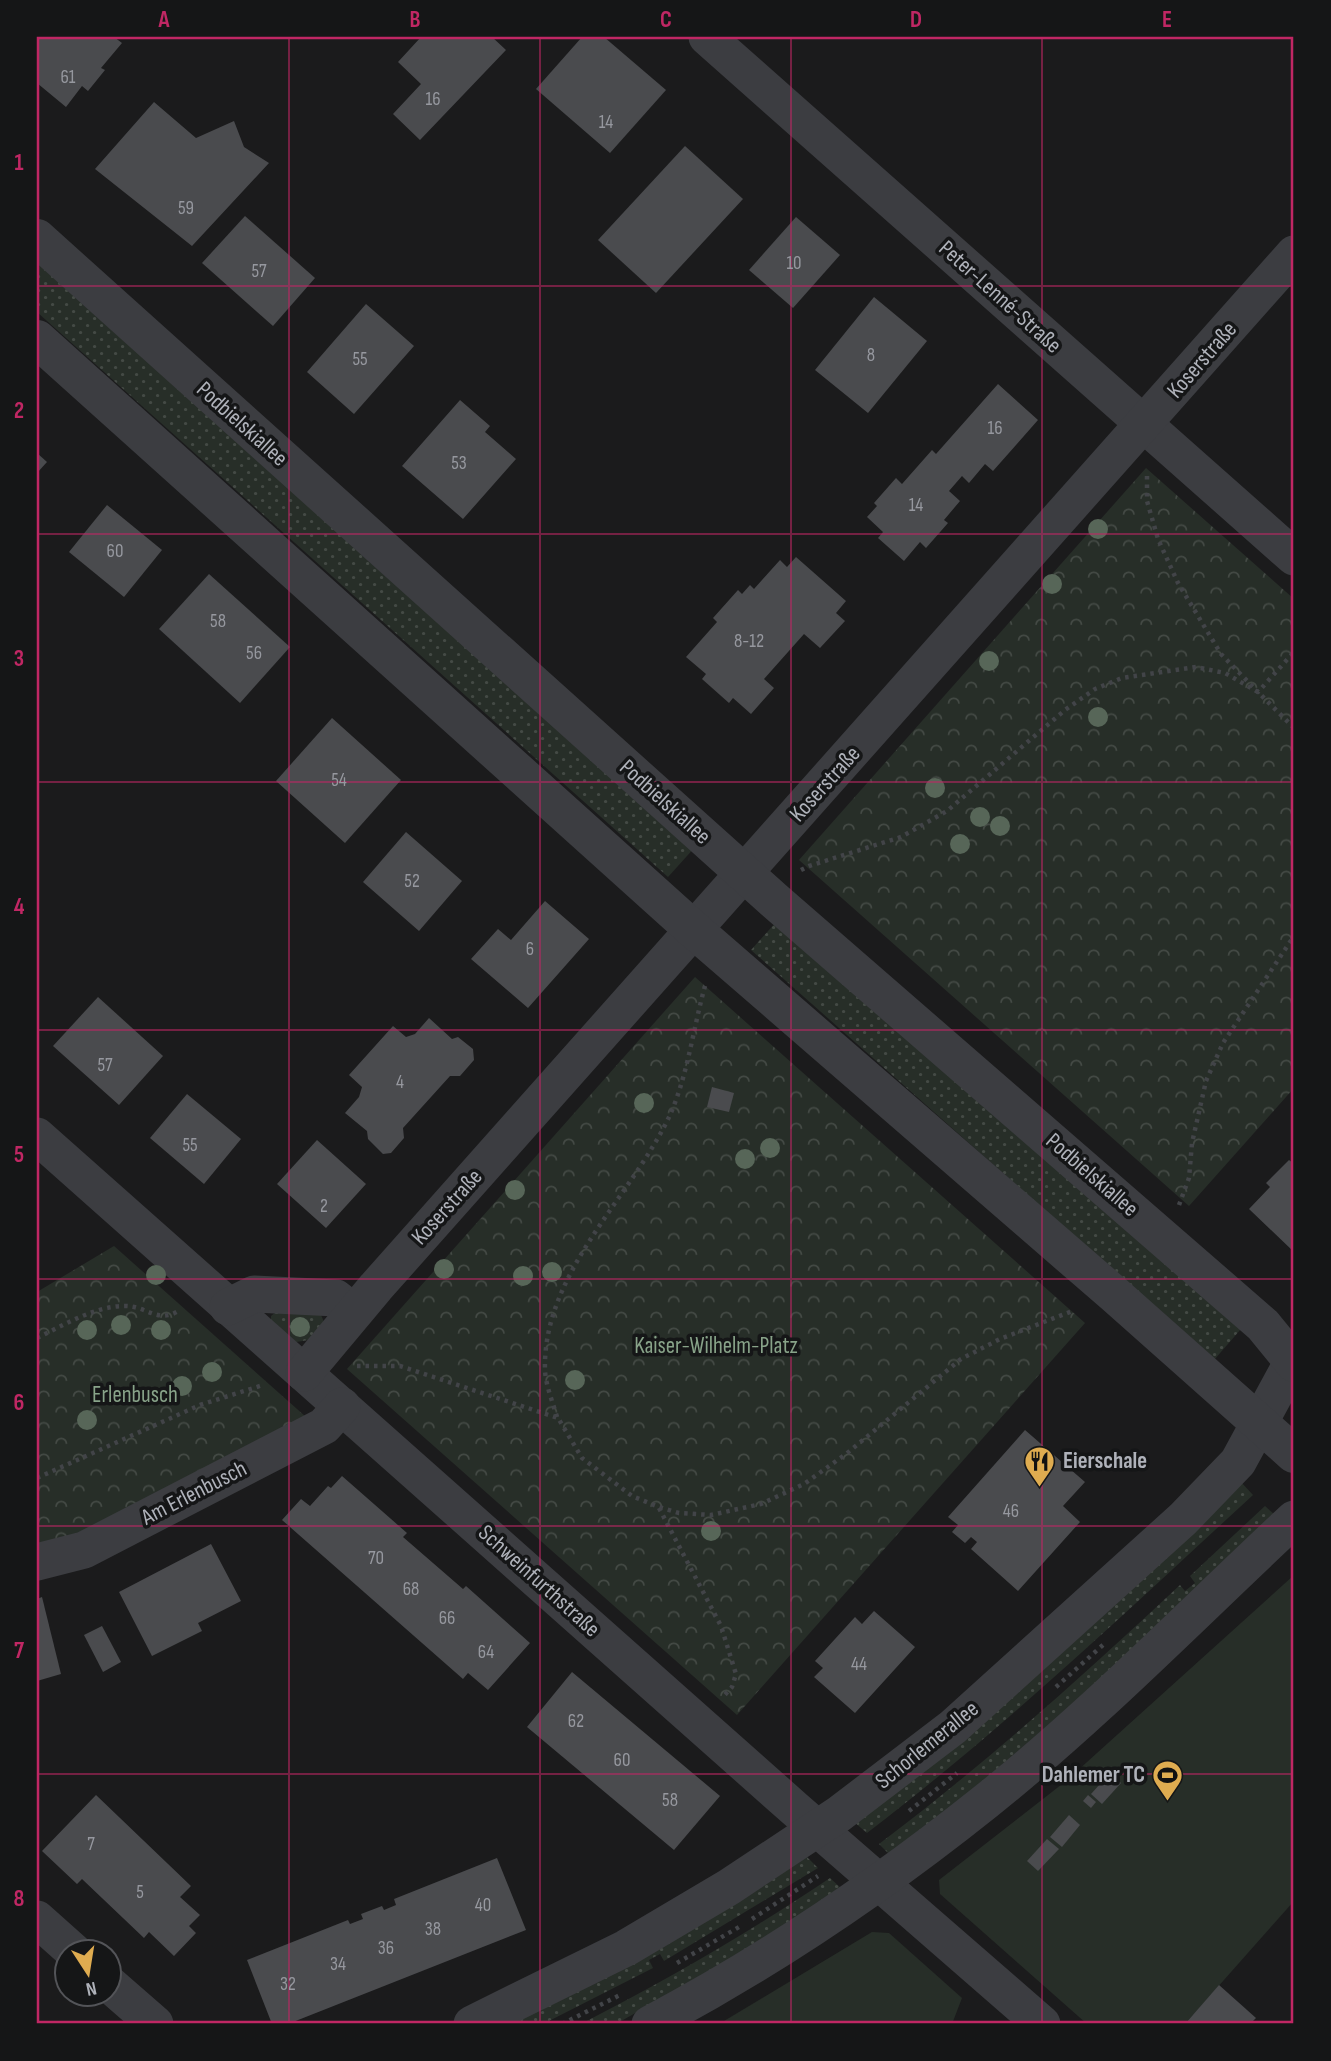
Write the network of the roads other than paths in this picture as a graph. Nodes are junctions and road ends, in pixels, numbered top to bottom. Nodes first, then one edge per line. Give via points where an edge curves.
1 (707, 37) edge
2 (37, 238) edge
3 (1294, 254) edge
4 (37, 340) edge
5 (1144, 425) junction
6 (1294, 557) edge
7 (744, 873) junction
8 (694, 930) junction
9 (37, 1136) edge
10 (228, 1307) junction
11 (354, 1312) junction
12 (1294, 1361) edge
13 (289, 1378) junction
14 (342, 1406) junction
15 (1258, 1423) junction
16 (1294, 1454) edge
17 (1294, 1519) edge
18 (37, 1562) edge
19 (817, 1828) junction
20 (880, 1882) junction
21 (37, 1919) edge
22 (58, 1938) edge
23 (122, 1995) edge
24 (155, 2024) edge
25 (472, 2024) edge
26 (650, 2024) edge
27 (1042, 2024) edge

1 - 5 street, Peter-Lenné-Straße
2 - 7 street, Podbielskiallee
3 - 5 street, Koserstraße
4 - 8 street
5 - 6 street, Peter-Lenné-Straße
5 - 7 street, Koserstraße
7 - 8 street, Koserstraße
7 - 12 street, Podbielskiallee via 1254,1316
8 - 11 street, Koserstraße
8 - 15 street
9 - 10 street, Schweinfurthstraße
10 - 11 street via 254,1294 268,1294 336,1298
10 - 13 street, Schweinfurthstraße
11 - 13 street, Koserstraße
12 - 15 street, Schorlemerallee
13 - 14 street, Schweinfurthstraße
14 - 18 street, Am Erlenbusch via 324,1426 84,1550
14 - 19 street, Schweinfurthstraße
15 - 16 street
15 - 19 street, Schorlemerallee via 1238,1462 1183,1519 953,1727
17 - 20 street via 1058,1739 987,1801
19 - 20 street, Schweinfurthstraße
19 - 25 street, Schorlemerallee via 626,1948
20 - 26 street via 750,1968
20 - 27 street, Schweinfurthstraße
21 - 22 street
23 - 24 street

